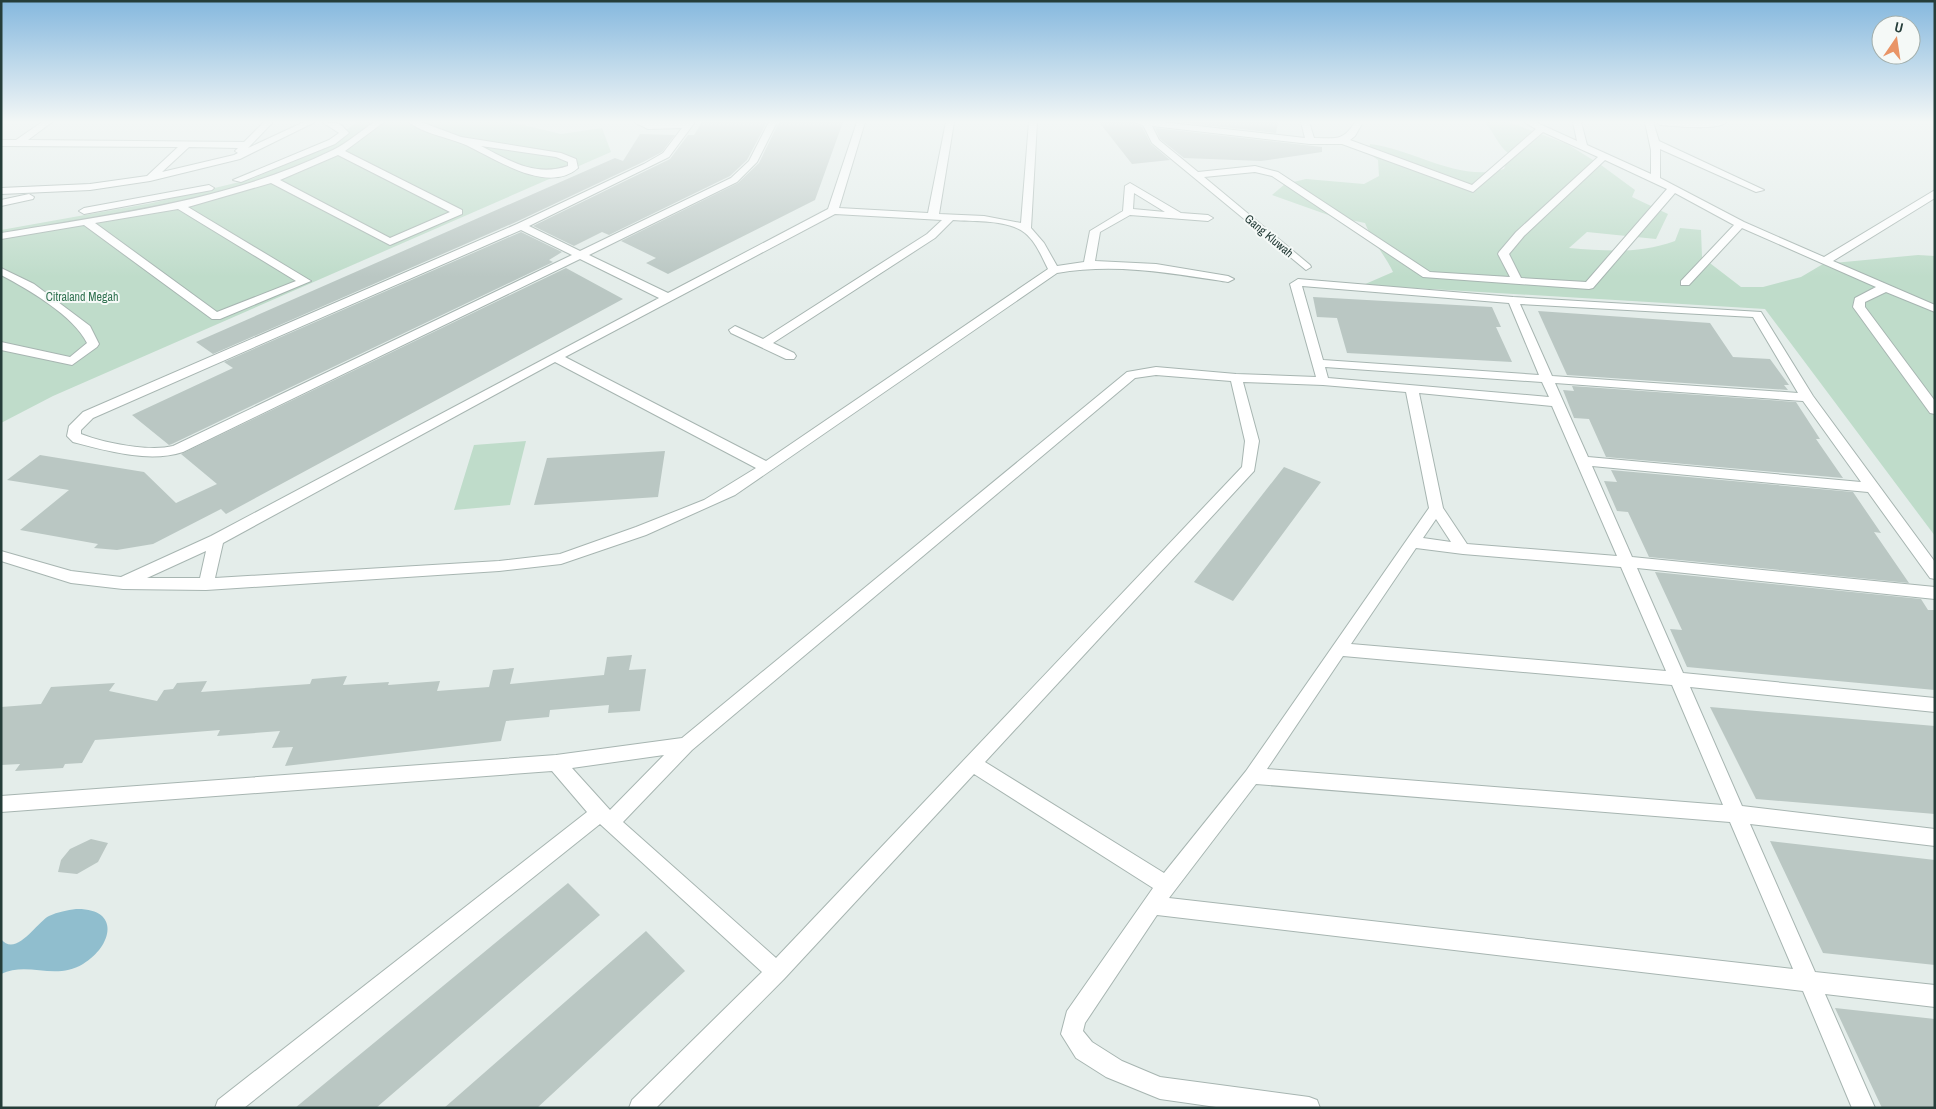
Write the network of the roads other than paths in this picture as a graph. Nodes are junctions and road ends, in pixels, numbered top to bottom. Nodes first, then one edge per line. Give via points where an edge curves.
1 (155, 174) edge
2 (168, 174) edge
3 (254, 174) edge
4 (286, 174) edge
5 (383, 174) edge
6 (535, 174) edge
7 (553, 174) edge
8 (628, 174) edge
9 (744, 174) edge
10 (845, 174) edge
11 (941, 174) edge
12 (1030, 174) edge
13 (1205, 174) edge
14 (1274, 174) edge
15 (1431, 174) edge
16 (1489, 174) edge
17 (1585, 174) edge
18 (1643, 174) edge
19 (1656, 174) edge
20 (1723, 174) edge
21 (1195, 175) joint
22 (249, 176) joint
23 (150, 178) junction
24 (1655, 179) junction
25 (272, 180) junction
26 (57, 189) junction
27 (1673, 189) junction
28 (1759, 190) dead end
29 (1, 191) edge
30 (1935, 193) edge
31 (147, 200) junction
32 (1, 203) edge
33 (180, 206) junction
34 (833, 212) junction
35 (1128, 212) junction
36 (933, 216) junction
37 (1180, 216) junction
38 (951, 217) junction
39 (1208, 218) dead end
40 (32, 221) dead end
41 (85, 221) junction
42 (1740, 224) junction
43 (521, 226) junction
44 (1026, 229) junction
45 (1, 236) edge
46 (580, 255) junction
47 (1825, 262) junction
48 (1088, 264) junction
49 (1306, 267) dead end
50 (1054, 270) junction
51 (2, 272) edge
52 (1228, 279) dead end
53 (1517, 281) junction
54 (1685, 283) dead end
55 (1884, 288) junction
56 (669, 298) junction
57 (1513, 300) junction
58 (1934, 308) edge
59 (735, 330) dead end
60 (763, 344) junction
61 (1, 346) edge
62 (790, 356) dead end
63 (556, 357) junction
64 (1318, 363) junction
65 (1236, 378) junction
66 (1548, 380) junction
67 (1323, 381) junction
68 (1412, 390) junction
69 (1807, 397) junction
70 (1556, 402) junction
71 (1934, 408) edge
72 (1582, 461) junction
73 (766, 467) junction
74 (1874, 488) junction
75 (1436, 508) junction
76 (216, 540) junction
77 (1412, 542) junction
78 (1464, 549) junction
79 (1, 556) edge
80 (1628, 562) junction
81 (1935, 574) edge
82 (122, 583) junction
83 (206, 584) junction
84 (1935, 593) edge
85 (1338, 649) junction
86 (1679, 679) junction
87 (1935, 706) edge
88 (686, 745) junction
89 (556, 763) junction
90 (974, 764) junction
91 (1252, 776) junction
92 (1, 804) edge
93 (1738, 814) junction
94 (605, 817) junction
95 (1935, 838) edge
96 (1166, 885) junction
97 (1152, 905) junction
98 (777, 972) junction
99 (1810, 980) junction
100 (1935, 996) edge
101 (226, 1108) edge
102 (640, 1108) edge
103 (1309, 1108) edge
104 (1864, 1108) edge

1 - 23 street
2 - 23 street
3 - 22 street
4 - 25 street
5 - 25 street via 458,212 390,242
6 - 7 street
8 - 43 street
9 - 46 street
10 - 34 street
11 - 36 street
12 - 44 street
13 - 21 street
14 - 53 street via 1427,275
15 - 16 street via 1472,189
17 - 53 street via 1520,234 1504,254
18 - 24 street
19 - 24 street
20 - 28 street
21 - 49 street, Gang Kluwah
22 - 31 street via 214,187
23 - 26 street
23 - 31 street
24 - 27 street
25 - 33 street
26 - 29 street
26 - 32 street
27 - 42 street
27 - 53 street via 1589,286
30 - 47 street
31 - 40 street
33 - 41 street
33 - 41 street via 305,281 216,316
34 - 36 street
34 - 56 street
35 - 37 street
35 - 37 street via 1130,186
35 - 48 street via 1095,232
36 - 38 street
37 - 39 street
38 - 44 street via 1008,222
38 - 60 street via 931,236
41 - 45 street
42 - 47 street
42 - 54 street
43 - 46 street
43 - 46 street via 88,415 74,429 74,436 122,449 172,450 203,438
44 - 50 street via 1032,232
46 - 56 street
47 - 55 street
48 - 50 street
48 - 52 street via 1156,267
50 - 73 street
51 - 61 street via 30,286 86,329 93,344 72,361
55 - 58 street
55 - 71 street via 1863,296 1859,307
56 - 63 street
57 - 64 street via 1298,282
57 - 66 street
57 - 69 street via 1757,314
59 - 60 street
60 - 62 street
63 - 73 street
63 - 76 street
64 - 66 street
64 - 67 street
65 - 67 street
65 - 88 street via 1165,371 1131,375
65 - 90 street via 1252,441 1249,468
66 - 69 street
66 - 70 street
67 - 68 street
68 - 70 street
68 - 75 street
69 - 74 street
70 - 72 street
72 - 74 street
72 - 80 street
73 - 83 street via 709,503 561,559 499,566
74 - 81 street
75 - 77 street
75 - 78 street
76 - 82 street
76 - 83 street
77 - 78 street
77 - 85 street
78 - 80 street
79 - 82 street via 71,577
80 - 84 street
80 - 86 street
82 - 83 street
85 - 86 street
85 - 91 street
86 - 87 street
86 - 93 street
88 - 89 street
88 - 94 street
89 - 92 street
89 - 94 street
90 - 96 street
90 - 98 street
91 - 93 street
91 - 96 street
93 - 95 street
93 - 99 street
94 - 98 street
94 - 101 street
96 - 97 street
97 - 99 street
97 - 103 street via 1075,1019 1072,1034 1084,1050 1114,1069 1160,1088
98 - 102 street
99 - 100 street
99 - 104 street

